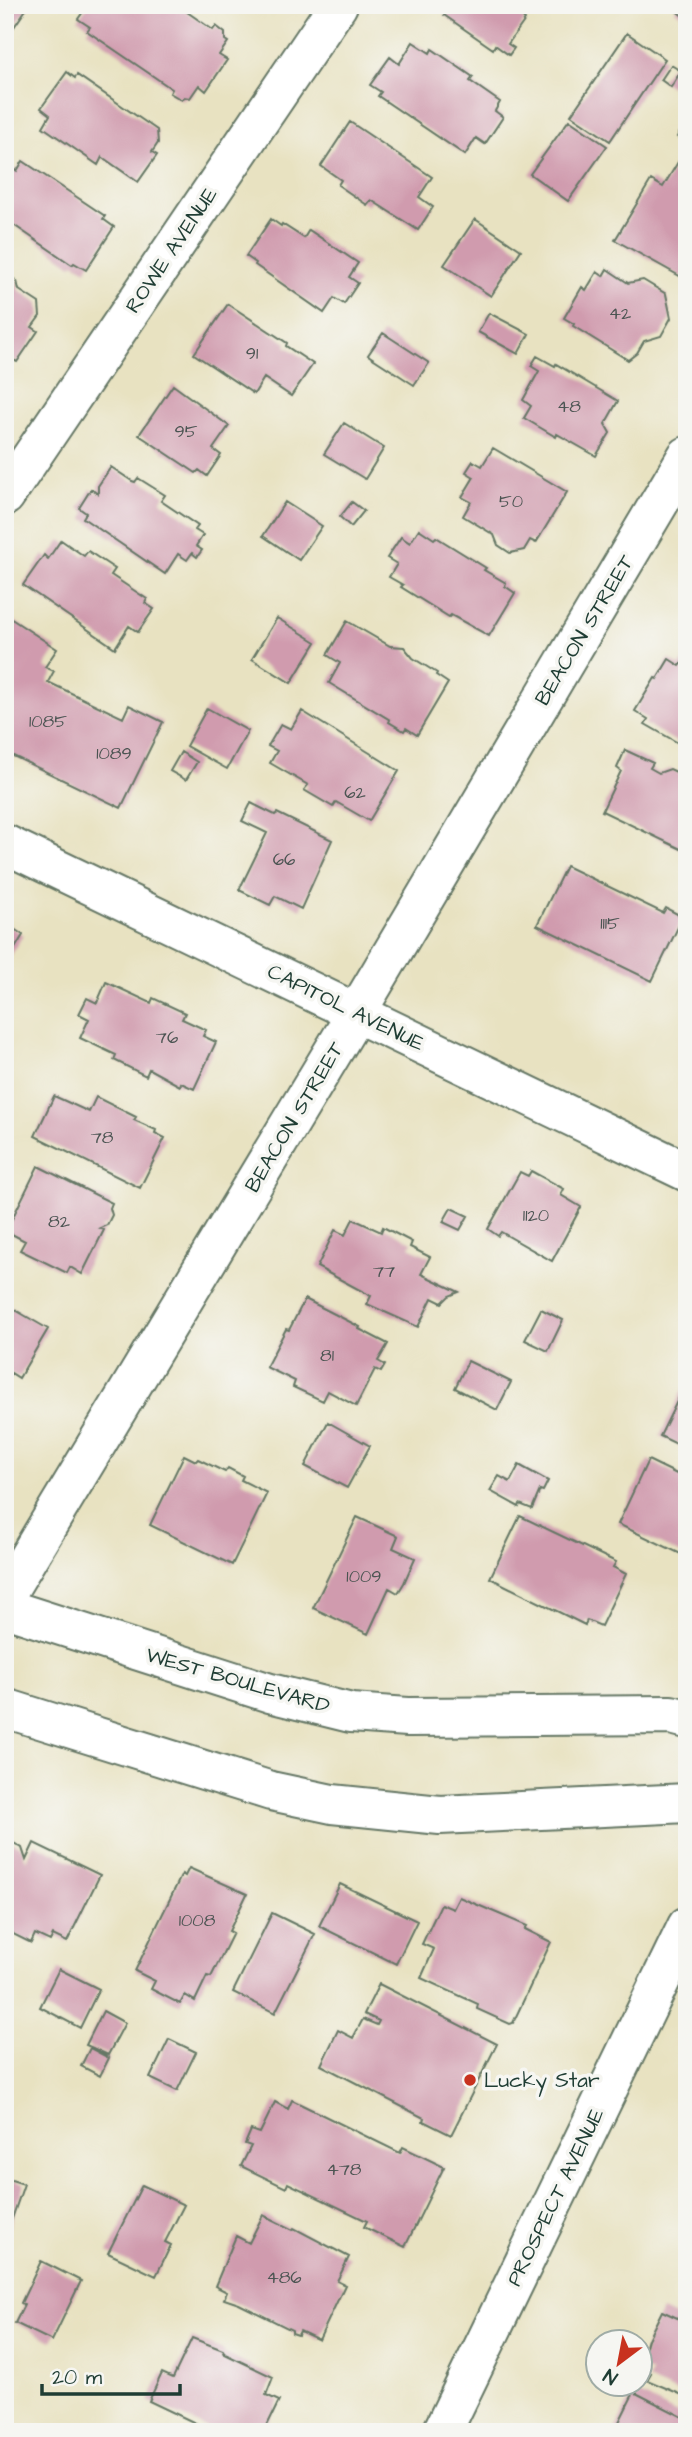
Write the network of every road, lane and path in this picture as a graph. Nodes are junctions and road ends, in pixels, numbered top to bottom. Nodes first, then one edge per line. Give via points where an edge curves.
1 (338, 5) edge
2 (687, 456) edge
3 (5, 496) edge
4 (5, 844) edge
5 (357, 1013) junction
6 (687, 1172) edge
7 (5, 1596) edge
8 (5, 1608) edge
9 (5, 1708) edge
10 (687, 1718) edge
11 (687, 1803) edge
12 (687, 1926) edge
13 (442, 2432) edge

1 - 3 main road, ROWE AVENUE
2 - 5 main road, BEACON STREET
4 - 5 main road, CAPITOL AVENUE
5 - 6 main road, CAPITOL AVENUE
5 - 7 main road, BEACON STREET
8 - 10 main road, WEST BOULEVARD via 270,1693 351,1713
9 - 11 main road via 271,1791 332,1804 440,1815
12 - 13 main road, PROSPECT AVENUE

